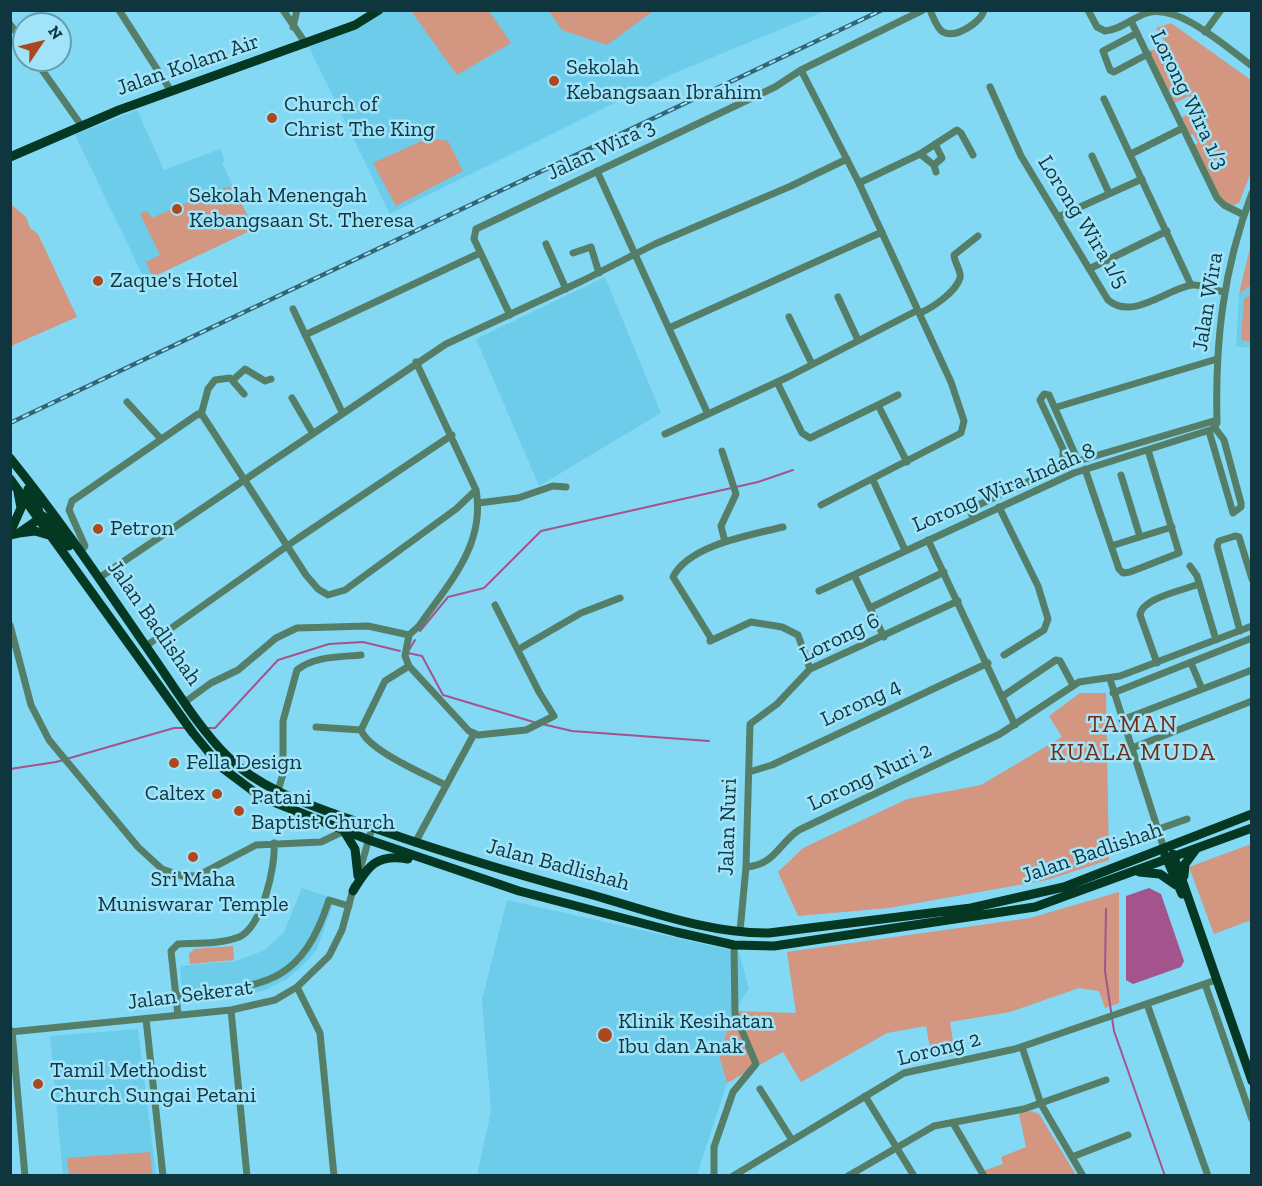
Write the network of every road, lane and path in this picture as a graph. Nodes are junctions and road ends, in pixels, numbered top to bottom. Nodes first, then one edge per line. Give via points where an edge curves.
1 (119, 10) edge
2 (283, 10) edge
3 (297, 10) edge
4 (379, 10) edge
5 (923, 10) edge
6 (930, 10) edge
7 (984, 10) edge
8 (1088, 10) edge
9 (1221, 10) edge
10 (1180, 14) edge
11 (1131, 21) junction
12 (295, 30) junction
13 (1205, 32) junction
14 (1137, 33) junction
15 (302, 45) junction
16 (1148, 54) junction
17 (1251, 66) edge
18 (801, 70) junction
19 (43, 72) edge
20 (990, 87) dead end
21 (171, 91) junction
22 (1104, 99) dead end
23 (81, 125) junction
24 (1183, 128) junction
25 (935, 144) junction
26 (920, 154) junction
27 (1131, 154) junction
28 (973, 155) dead end
29 (1092, 156) dead end
30 (10, 157) edge
31 (847, 159) junction
32 (597, 171) junction
33 (1142, 179) junction
34 (859, 183) junction
35 (1109, 193) junction
36 (1251, 193) edge
37 (1244, 215) junction
38 (1058, 217) junction
39 (1167, 231) junction
40 (882, 232) junction
41 (978, 236) dead end
42 (546, 244) dead end
43 (573, 253) dead end
44 (480, 254) junction
45 (634, 254) junction
46 (1089, 269) junction
47 (599, 273) junction
48 (1191, 285) junction
49 (566, 289) junction
50 (1224, 292) junction
51 (838, 297) dead end
52 (293, 309) dead end
53 (919, 311) junction
54 (510, 315) junction
55 (789, 317) dead end
56 (669, 328) junction
57 (305, 334) junction
58 (858, 340) junction
59 (1217, 359) junction
60 (416, 362) junction
61 (812, 364) junction
62 (271, 379) dead end
63 (233, 380) junction
64 (777, 382) junction
65 (244, 394) dead end
66 (898, 395) dead end
67 (292, 398) dead end
68 (127, 402) dead end
69 (878, 405) junction
70 (1057, 407) junction
71 (342, 412) junction
72 (707, 412) junction
73 (201, 415) junction
74 (1217, 420) junction
75 (1212, 430) junction
76 (312, 432) junction
77 (665, 434) dead end
78 (452, 435) junction
79 (161, 439) junction
80 (1148, 450) junction
81 (722, 451) dead end
82 (10, 458) edge
83 (1078, 461) junction
84 (907, 462) junction
85 (10, 466) edge
86 (1083, 470) junction
87 (1121, 475) dead end
88 (243, 479) junction
89 (873, 480) junction
90 (14, 483) edge
91 (566, 487) dead end
92 (476, 490) junction
93 (478, 502) junction
94 (821, 505) dead end
95 (999, 507) junction
96 (38, 515) junction
97 (974, 519) junction
98 (783, 527) dead end
99 (1172, 527) junction
100 (13, 530) edge
101 (54, 537) junction
102 (1140, 537) junction
103 (928, 540) junction
104 (725, 542) junction
105 (288, 546) junction
106 (1111, 546) junction
107 (905, 550) junction
108 (81, 551) junction
109 (91, 565) junction
110 (1190, 566) dead end
111 (944, 572) junction
112 (854, 574) junction
113 (99, 578) junction
114 (1251, 579) edge
115 (1199, 584) junction
116 (819, 591) dead end
117 (620, 598) dead end
118 (958, 601) junction
119 (495, 605) dead end
120 (870, 608) junction
121 (10, 625) edge
122 (1251, 626) edge
123 (1240, 631) junction
124 (410, 635) junction
125 (884, 637) junction
126 (1251, 638) edge
127 (1216, 640) junction
128 (146, 646) junction
129 (519, 649) junction
130 (361, 655) dead end
131 (1004, 655) dead end
132 (988, 663) junction
133 (1157, 663) junction
134 (1191, 663) junction
135 (409, 666) junction
136 (810, 669) junction
137 (1251, 670) edge
138 (1110, 679) junction
139 (1073, 685) junction
140 (1202, 689) junction
141 (1113, 693) junction
142 (1003, 696) junction
143 (1251, 701) edge
144 (185, 702) junction
145 (1122, 720) junction
146 (750, 724) joint
147 (1015, 725) junction
148 (316, 727) dead end
149 (361, 730) junction
150 (474, 734) junction
151 (1132, 748) junction
152 (749, 772) junction
153 (445, 785) junction
154 (278, 791) junction
155 (1251, 814) edge
156 (1187, 819) dead end
157 (372, 828) junction
158 (1251, 828) edge
159 (1160, 829) junction
160 (344, 831) junction
161 (369, 840) junction
162 (274, 843) junction
163 (415, 843) junction
164 (1114, 844) dead end
165 (1167, 848) junction
166 (1196, 849) junction
167 (1171, 859) junction
168 (434, 864) junction
169 (746, 867) junction
170 (1135, 872) junction
171 (358, 876) junction
172 (1182, 888) junction
173 (353, 891) junction
174 (349, 906) junction
175 (972, 913) junction
176 (740, 931) junction
177 (734, 945) junction
178 (1216, 980) junction
179 (1205, 984) junction
180 (297, 987) junction
181 (176, 996) junction
182 (1147, 1004) junction
183 (231, 1010) junction
184 (178, 1016) junction
185 (146, 1019) junction
186 (11, 1031) edge
187 (1022, 1047) junction
188 (1106, 1080) dead end
189 (1251, 1081) edge
190 (760, 1089) dead end
191 (864, 1096) junction
192 (1041, 1104) junction
193 (1251, 1119) edge
194 (953, 1123) junction
195 (1128, 1135) dead end
196 (792, 1140) junction
197 (896, 1147) junction
198 (1072, 1157) junction
199 (25, 1176) edge
200 (163, 1176) edge
201 (247, 1176) edge
202 (334, 1176) edge
203 (714, 1176) edge
204 (733, 1176) edge
205 (848, 1176) edge
206 (914, 1176) edge
207 (984, 1176) edge
208 (1083, 1176) edge
209 (1208, 1176) edge

1 - 21 street
2 - 12 street
3 - 12 street
4 - 15 main road, Jalan Kolam Air via 355,25
5 - 18 street, Jalan Wira 3
6 - 7 street via 946,33 977,22
8 - 11 street via 1093,22 1105,31
9 - 13 street
10 - 11 street via 1152,12
10 - 13 street
11 - 14 street, Lorong Wira 1/3
12 - 15 street
13 - 17 street
14 - 16 street, Lorong Wira 1/3
14 - 16 street via 1103,51 1110,70 1114,72
15 - 21 main road, Jalan Kolam Air
16 - 24 street, Lorong Wira 1/3
18 - 31 street
18 - 32 street, Jalan Wira 3 via 775,87
19 - 23 street
20 - 38 street, Lorong Wira 1/5 via 1021,156
21 - 23 main road, Jalan Kolam Air
22 - 27 street
23 - 30 main road, Jalan Kolam Air
24 - 27 street
24 - 37 street, Lorong Wira 1/3 via 1217,198
25 - 26 street
25 - 26 street via 942,158 935,169
25 - 28 street via 959,131
26 - 34 street
27 - 33 street
29 - 35 street
31 - 34 street
31 - 45 street
32 - 44 street, Jalan Wira 3 via 479,227 473,235
32 - 45 street
33 - 35 street
33 - 39 street
34 - 40 street
35 - 38 street
36 - 37 street, Jalan Wira
37 - 50 street, Jalan Wira
38 - 46 street, Lorong Wira 1/5
39 - 46 street
39 - 48 street
40 - 53 street
40 - 56 street
41 - 53 street via 954,255 958,281 940,302
42 - 49 street
43 - 47 street via 591,247
44 - 54 street, Jalan Wira 3
44 - 57 street
45 - 47 street
45 - 56 street
46 - 48 street, Lorong Wira 1/5 via 1108,300 1118,307 1151,302
47 - 49 street
48 - 50 street
49 - 54 street
50 - 59 street, Jalan Wira
51 - 58 street
52 - 57 street
53 - 58 street
53 - 84 street via 951,382 964,426 961,434
54 - 60 street
55 - 61 street
56 - 72 street
57 - 71 street
58 - 61 street
59 - 70 street
59 - 74 street, Jalan Wira
60 - 71 street
60 - 78 street
61 - 64 street
62 - 63 street via 265,381 245,369
63 - 65 street
63 - 73 street via 222,378 210,385
64 - 69 street via 802,433 810,438
64 - 72 street
66 - 69 street
67 - 76 street
68 - 79 street
69 - 84 street
70 - 83 street
70 - 97 street via 1049,395 1041,396 1063,449 1063,461 1055,469 974,507
71 - 76 street
72 - 77 street
73 - 79 street
73 - 88 street
74 - 75 street, Jalan Wira
74 - 83 street
75 - 75 street via 1233,513 1241,503 1224,440
75 - 80 street, Lorong Wira Indah 8
76 - 88 street
78 - 92 street
78 - 105 street
79 - 108 street via 72,501 69,510 86,546
80 - 86 street, Lorong Wira Indah 8
80 - 99 street
81 - 104 street via 735,500 721,526
82 - 108 main road, Jalan Badlishah
83 - 86 street
84 - 89 street
85 - 96 main road via 37,503
86 - 95 street, Lorong Wira Indah 8
86 - 106 street
87 - 102 street
88 - 105 street
88 - 113 street
89 - 94 street
89 - 107 street
90 - 96 main road, Jalan Badlishah
90 - 100 main road via 21,508
91 - 93 street via 553,486 518,498
92 - 93 street
92 - 105 street via 339,593 328,595 318,589
93 - 124 street via 474,540 467,558
95 - 97 street, Lorong Wira Indah 8
95 - 131 street via 1038,586 1048,619 1044,630
96 - 100 main road
96 - 101 main road, Jalan Badlishah
96 - 109 main road via 52,523 79,558
97 - 103 street, Lorong Wira Indah 8
98 - 104 street
99 - 102 street
99 - 106 street via 1178,555 1130,572 1121,572
100 - 101 main road
101 - 160 main road, Jalan Badlishah via 184,721 221,766 274,804
102 - 106 street
103 - 107 street, Lorong Wira Indah 8
103 - 111 street
104 - 136 street via 680,565 672,577 711,641 751,622 782,627 798,635
105 - 128 street
107 - 112 street, Lorong Wira Indah 8
108 - 109 main road, Jalan Badlishah
109 - 113 main road, Jalan Badlishah
110 - 115 street
111 - 118 street
111 - 120 street
112 - 116 street, Lorong Wira Indah 8
112 - 120 street
113 - 128 main road, Jalan Badlishah
114 - 123 street via 1239,537 1219,541 1217,546
115 - 127 street
115 - 133 street via 1148,602 1141,609
117 - 129 street via 581,613
118 - 125 street, Lorong 6
118 - 132 street
119 - 129 street
120 - 125 street
121 - 162 street via 31,705 56,750 150,860 172,873 197,876 252,846
122 - 123 street
123 - 127 street
124 - 135 street via 405,656
124 - 144 street via 368,626 297,628 276,638 238,670
125 - 136 street, Lorong 6
126 - 134 street
127 - 133 street
128 - 144 main road, Jalan Badlishah
129 - 150 street via 551,719 537,727
130 - 154 street via 325,659 297,670 285,710 283,774
132 - 142 street
132 - 152 street, Lorong 4
133 - 138 street
134 - 140 street
134 - 141 street
135 - 149 street via 385,681
135 - 150 street
136 - 146 street, Lorong 6 via 777,704
137 - 140 street
138 - 139 street via 1083,680
138 - 141 street
139 - 142 street via 1056,660
139 - 147 street, Lorong Nuri 2
140 - 145 street
141 - 145 street
142 - 147 street
143 - 151 street
144 - 154 main road, Jalan Badlishah via 235,764
145 - 151 street
146 - 152 street, Jalan Nuri
147 - 169 street, Lorong Nuri 2 via 799,830 776,855
148 - 149 street
149 - 153 street via 375,746
150 - 153 street
151 - 159 street
152 - 169 street, Jalan Nuri
153 - 163 street
154 - 157 main road, Jalan Badlishah
155 - 165 main road, Jalan Badlishah
156 - 159 street
157 - 161 street, Jalan Sekerat
157 - 163 main road, Jalan Badlishah
158 - 166 main road, Jalan Badlishah
159 - 164 street
159 - 165 street
160 - 161 main road, Jalan Badlishah
160 - 162 street via 321,842
160 - 171 main road via 357,855
161 - 168 main road, Jalan Badlishah
161 - 171 street, Jalan Sekerat
162 - 181 street via 273,873 248,930 235,939 173,947
163 - 176 main road, Jalan Badlishah via 521,877
165 - 167 main road
165 - 175 main road, Jalan Badlishah via 1064,887
166 - 167 main road, Jalan Badlishah
166 - 172 main road via 1184,867
167 - 170 main road, Jalan Badlishah
167 - 172 main road
168 - 173 main road via 399,857 379,860
168 - 177 main road, Jalan Badlishah via 519,891
169 - 176 street, Jalan Nuri
170 - 172 main road via 1160,874
170 - 175 main road, Jalan Badlishah via 1048,903
171 - 173 street, Jalan Sekerat
172 - 178 main road
173 - 174 street, Jalan Sekerat
174 - 180 street, Jalan Sekerat via 329,956
174 - 181 street via 328,900 309,947 269,981
175 - 176 main road, Jalan Badlishah via 769,933
175 - 177 main road, Jalan Badlishah via 774,946
177 - 203 street via 735,1014 756,1064 733,1092 714,1147
178 - 179 street, Lorong 2
178 - 189 main road
179 - 182 street, Lorong 2
179 - 193 street
180 - 183 street, Jalan Sekerat via 267,1003
180 - 202 street via 320,1033
181 - 184 street
182 - 187 street, Lorong 2
182 - 209 street
183 - 184 street, Jalan Sekerat
183 - 201 street
184 - 185 street, Jalan Sekerat
185 - 186 street, Jalan Sekerat
185 - 200 street
186 - 199 street
187 - 191 street, Lorong 2 via 904,1073
187 - 192 street
188 - 192 street
190 - 196 street
191 - 196 street, Lorong 2
191 - 197 street
192 - 194 street
192 - 198 street
194 - 197 street via 930,1128
194 - 207 street
195 - 198 street
196 - 204 street, Lorong 2
197 - 205 street
197 - 206 street
198 - 208 street

